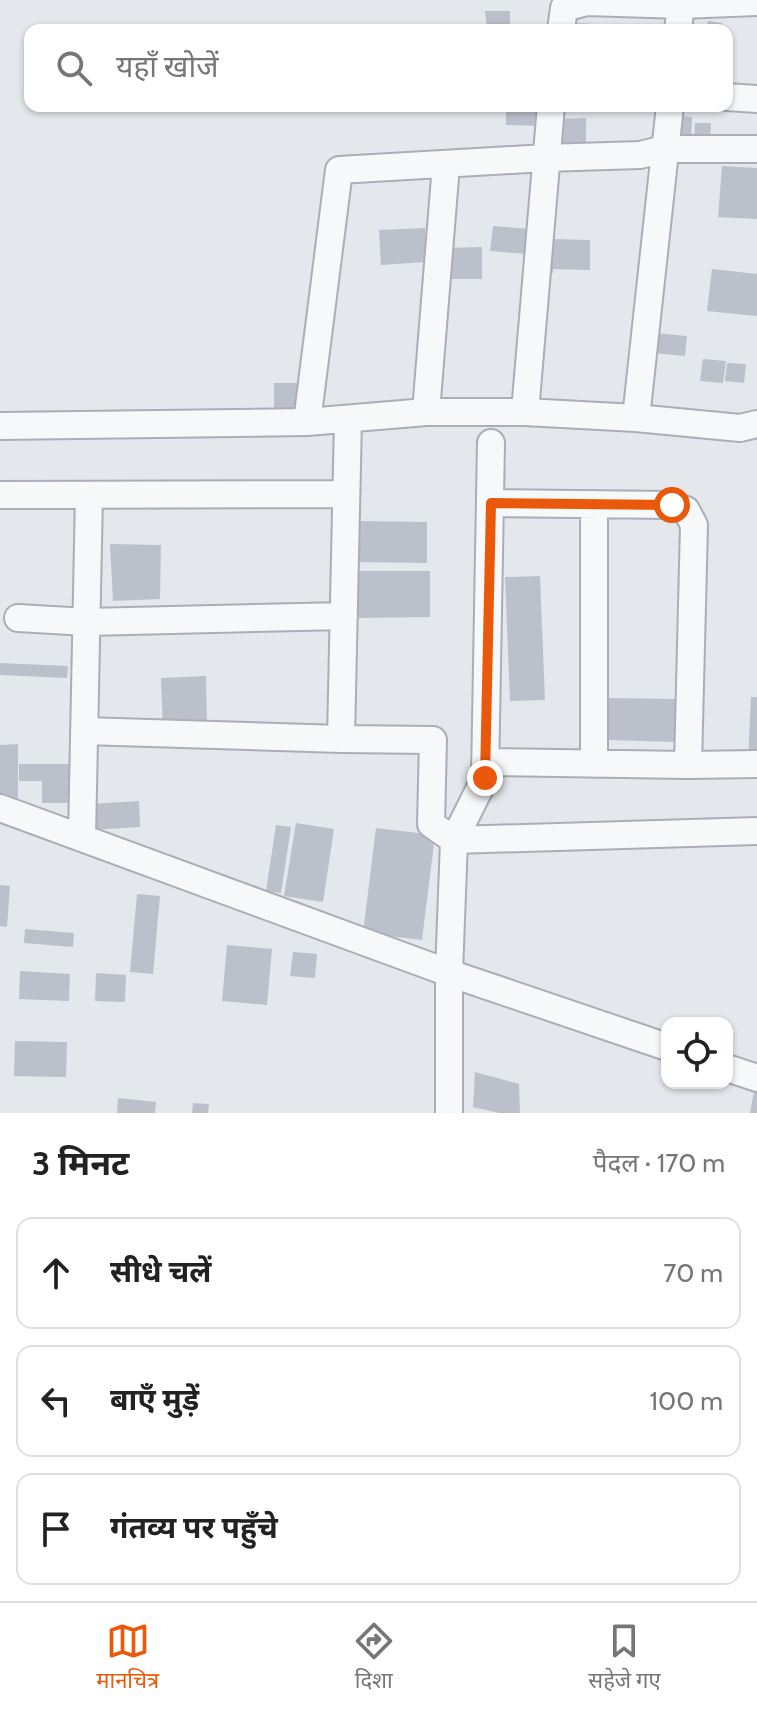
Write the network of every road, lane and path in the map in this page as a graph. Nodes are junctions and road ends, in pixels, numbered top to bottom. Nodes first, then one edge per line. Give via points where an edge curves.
1 (757, 2) edge
2 (680, 18) edge
3 (562, 24) edge
4 (733, 97) edge
5 (757, 99) edge
6 (550, 112) edge
7 (669, 112) edge
8 (665, 149) junction
9 (757, 149) edge
10 (545, 158) junction
11 (446, 165) junction
12 (426, 412) junction
13 (525, 412) junction
14 (636, 418) junction
15 (757, 418) edge
16 (348, 419) junction
17 (307, 422) junction
18 (757, 424) edge
19 (0, 426) edge
20 (491, 443) dead end
21 (346, 494) junction
22 (0, 495) edge
23 (89, 495) junction
24 (491, 503) junction
25 (594, 504) junction
26 (344, 616) junction
27 (18, 618) dead end
28 (87, 622) junction
29 (84, 731) junction
30 (341, 739) junction
31 (485, 762) junction
32 (594, 764) junction
33 (757, 764) edge
34 (688, 765) junction
35 (0, 808) edge
36 (757, 831) edge
37 (82, 837) junction
38 (454, 840) junction
39 (449, 973) junction
40 (661, 1045) edge
41 (733, 1070) edge
42 (757, 1078) edge
43 (449, 1113) edge

1 - 2 street
2 - 3 street via 587,2 564,8
4 - 5 street
6 - 10 street
7 - 8 street
8 - 9 street
8 - 10 street via 640,155
8 - 14 street
10 - 11 street
10 - 13 street
11 - 12 street
11 - 17 street via 339,170
12 - 13 street
12 - 16 street
13 - 14 street
14 - 18 street via 740,428
15 - 18 street
16 - 17 street
16 - 21 street
17 - 19 street
20 - 24 street
21 - 23 street
21 - 26 street
22 - 23 street
23 - 28 street
24 - 25 street
24 - 31 street
25 - 32 street
25 - 34 street via 672,505 686,510 694,525
26 - 28 street
26 - 30 street
27 - 28 street
28 - 29 street
29 - 30 street
29 - 37 street
30 - 38 street via 433,740 431,824
31 - 32 street
31 - 38 street via 485,778
32 - 34 street
33 - 34 street
35 - 37 street
36 - 38 street
37 - 39 street
38 - 39 street
39 - 40 street
39 - 43 street
41 - 42 street

